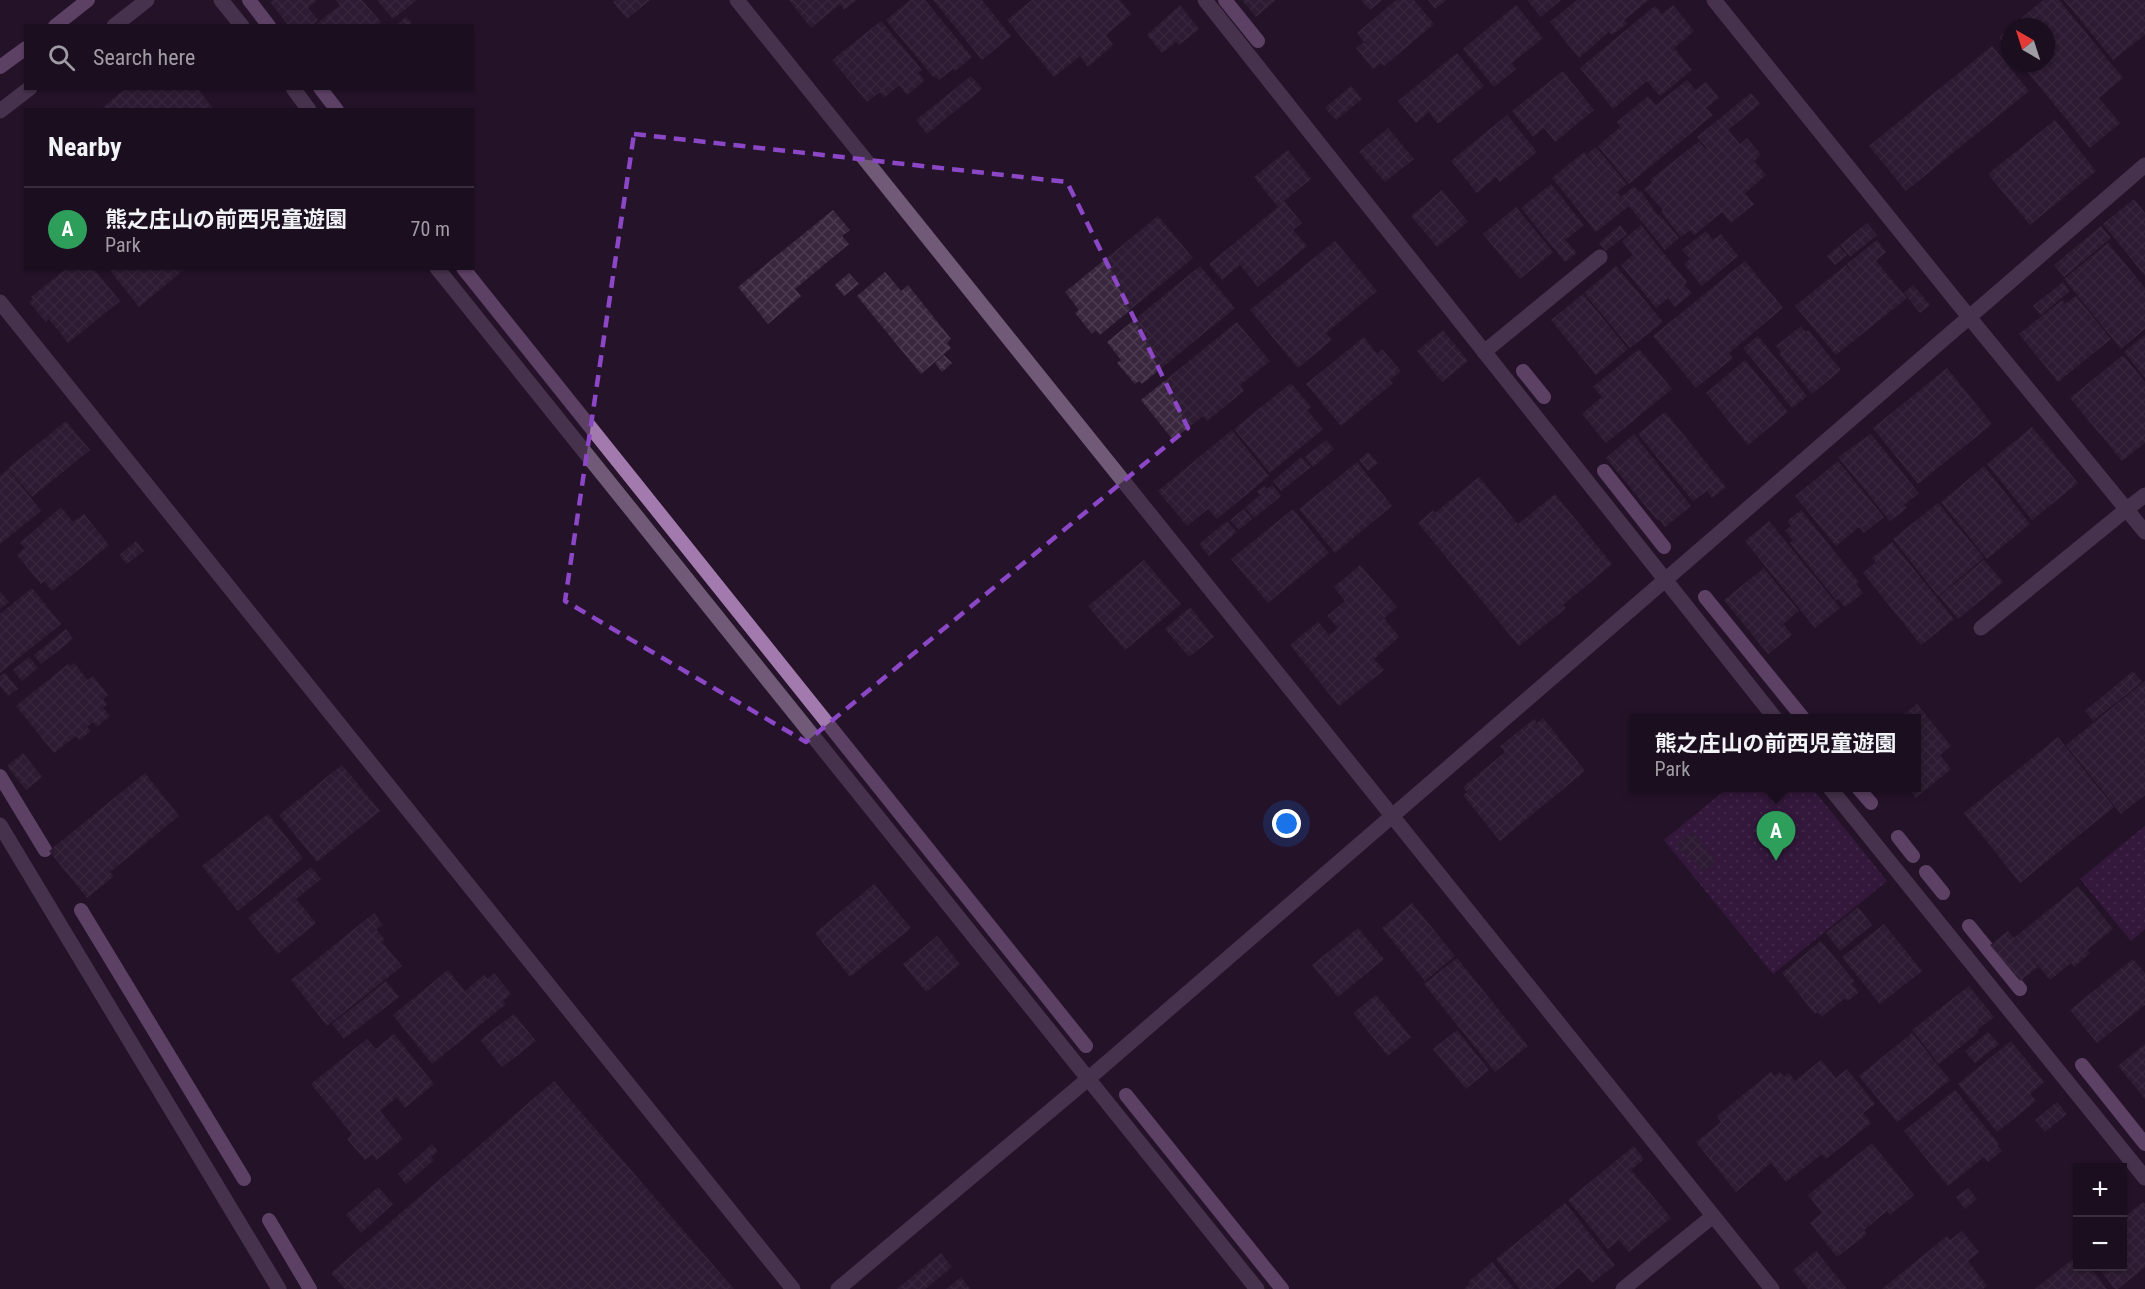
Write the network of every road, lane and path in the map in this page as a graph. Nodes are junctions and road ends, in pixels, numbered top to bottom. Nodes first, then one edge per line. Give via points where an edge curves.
1 (147, 0) edge
2 (221, 0) edge
3 (737, 0) edge
4 (1205, 0) edge
5 (1714, 0) edge
6 (117, 24) edge
7 (240, 24) edge
8 (27, 90) edge
9 (294, 90) edge
10 (307, 108) edge
11 (0, 111) edge
12 (2145, 165) edge
13 (1600, 257) dead end
14 (439, 270) edge
15 (0, 302) edge
16 (1969, 317) junction
17 (1484, 352) junction
18 (2145, 495) edge
19 (2127, 509) junction
20 (2145, 532) edge
21 (1665, 581) junction
22 (1981, 628) dead end
23 (1771, 714) edge
24 (1833, 792) edge
25 (1392, 816) junction
26 (0, 825) edge
27 (1088, 1079) junction
28 (2145, 1178) edge
29 (1713, 1216) junction
30 (279, 1289) edge
31 (793, 1289) edge
32 (838, 1289) edge
33 (1257, 1289) edge
34 (1623, 1289) edge
35 (1772, 1289) edge

1 - 6 street
2 - 7 street
3 - 25 street
4 - 17 street
5 - 16 street
8 - 11 street
9 - 10 street
12 - 16 street
13 - 17 street
14 - 27 street
15 - 31 street
16 - 19 street
16 - 21 street
17 - 21 street
18 - 19 street
19 - 20 street
19 - 22 street
21 - 23 street
21 - 25 street
24 - 28 street
25 - 27 street
25 - 29 street
26 - 30 street
27 - 32 street
27 - 33 street
29 - 34 street
29 - 35 street

